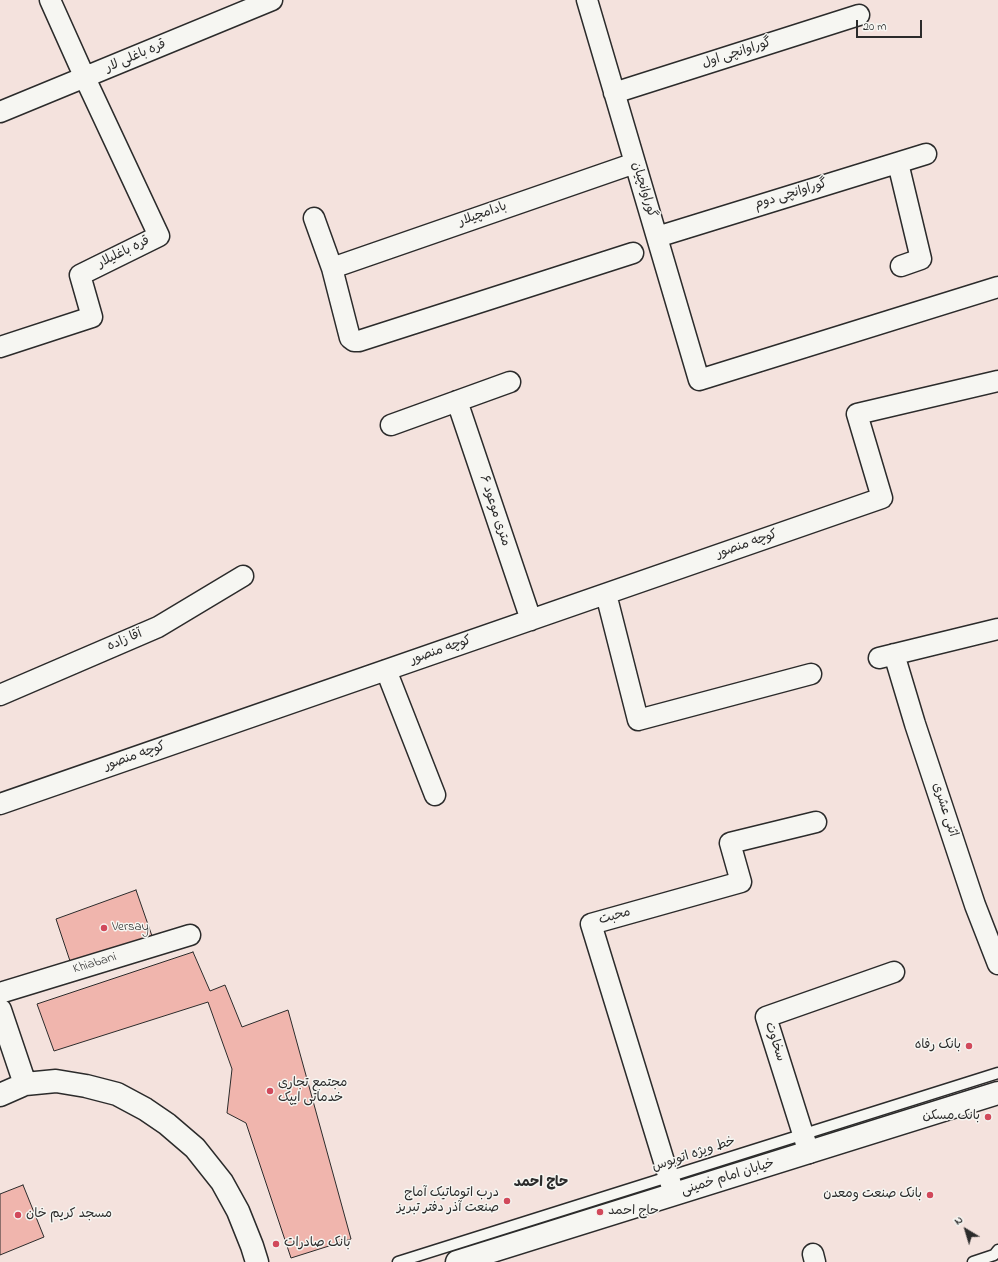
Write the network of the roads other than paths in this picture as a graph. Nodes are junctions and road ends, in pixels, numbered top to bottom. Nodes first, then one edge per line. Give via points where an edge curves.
1 (50, 0) edge
2 (272, 0) edge
3 (586, 0) edge
4 (859, 15) dead end
5 (84, 78) junction
6 (614, 93) junction
7 (0, 112) edge
8 (926, 154) dead end
9 (635, 163) junction
10 (898, 163) junction
11 (314, 218) dead end
12 (657, 236) junction
13 (633, 253) dead end
14 (901, 266) dead end
15 (332, 268) junction
16 (998, 287) edge
17 (0, 347) edge
18 (998, 381) edge
19 (510, 382) dead end
20 (457, 401) junction
21 (391, 425) dead end
22 (243, 576) dead end
23 (606, 594) junction
24 (531, 620) junction
25 (998, 629) edge
26 (386, 670) junction
27 (811, 674) dead end
28 (0, 695) edge
29 (435, 795) dead end
30 (0, 804) edge
31 (816, 822) dead end
32 (190, 935) dead end
33 (998, 964) edge
34 (894, 972) dead end
35 (0, 993) edge
36 (0, 1010) edge
37 (998, 1073) edge
38 (25, 1084) junction
39 (998, 1093) edge
40 (0, 1095) edge
41 (806, 1143) junction
42 (671, 1186) junction
43 (998, 1250) edge
44 (257, 1262) edge
45 (398, 1262) edge
46 (457, 1262) edge
47 (973, 1262) edge

1 - 5 street
2 - 5 street, قره باغلی لار
3 - 6 street, گوراوانچیان
4 - 6 street, گوراوانچی اول
5 - 7 street, قره باغلی لار
5 - 17 street, قره باغلیلار via 159,236 80,275 92,317
6 - 9 street, گوراوانچیان
8 - 10 street, گوراوانچی دوم
9 - 12 street, گوراوانچیان
9 - 15 street, بادامچیلار
10 - 12 street, گوراوانچی دوم
10 - 14 street via 921,259
11 - 15 street
12 - 16 street, گوراوانچیان via 699,380
13 - 15 street via 359,341 350,338
18 - 23 street, کوچه منصور via 857,414 882,498
19 - 20 street
20 - 21 street
20 - 24 street, ۶ متری موعود
22 - 28 street, آقا زاده via 158,627
23 - 24 street, کوچه منصور
23 - 27 street via 638,720
24 - 26 street, کوچه منصور
25 - 33 street, اثنی عشری via 887,656 915,724 975,905
26 - 29 street
26 - 30 street, کوچه منصور
31 - 42 street, محبت via 730,843 741,882 591,924
32 - 35 street, Khiabani
34 - 41 street, سخاوت via 766,1017
36 - 38 main road
37 - 41 lane
38 - 40 main road
38 - 44 main road via 56,1080 117,1094 167,1124 195,1148 222,1182 238,1211
39 - 41 main road, خیابان امام خمینی
41 - 42 main road, خیابان امام خمینی
42 - 45 lane, خط ویژه اتوبوس
42 - 46 main road, خیابان امام خمینی
43 - 47 lane via 994,1255

